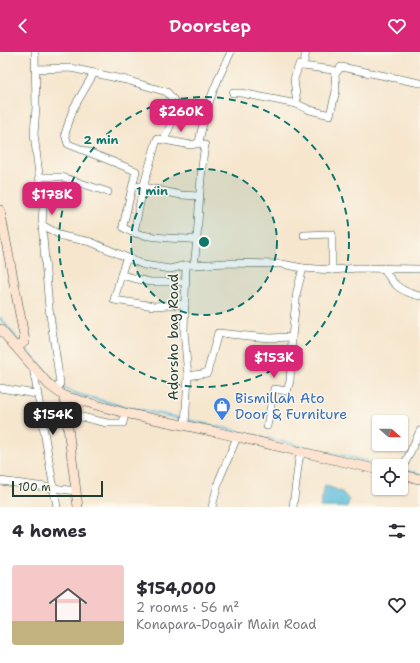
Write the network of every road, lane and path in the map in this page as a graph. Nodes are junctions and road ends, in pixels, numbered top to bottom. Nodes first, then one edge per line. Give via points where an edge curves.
1 (35, 52) edge
2 (231, 52) edge
3 (306, 52) edge
4 (303, 66) junction
5 (36, 69) junction
6 (94, 73) junction
7 (335, 74) junction
8 (420, 82) edge
9 (233, 93) dead end
10 (298, 104) junction
11 (164, 140) junction
12 (199, 143) junction
13 (40, 177) junction
14 (133, 184) junction
15 (143, 188) junction
16 (108, 192) dead end
17 (199, 196) junction
18 (0, 210) edge
19 (42, 225) junction
20 (134, 232) junction
21 (304, 235) dead end
22 (198, 240) junction
23 (128, 259) junction
24 (186, 265) junction
25 (194, 265) junction
26 (303, 268) junction
27 (384, 268) junction
28 (420, 269) edge
29 (332, 270) junction
30 (121, 275) junction
31 (186, 282) junction
32 (420, 296) edge
33 (185, 304) junction
34 (0, 329) edge
35 (292, 337) junction
36 (20, 345) junction
37 (33, 367) junction
38 (188, 376) junction
39 (0, 388) edge
40 (60, 389) junction
41 (36, 394) junction
42 (65, 413) junction
43 (125, 413) junction
44 (186, 421) junction
45 (267, 426) dead end
46 (420, 431) edge
47 (238, 437) junction
48 (303, 453) junction
49 (408, 459) edge
50 (372, 468) edge
51 (408, 476) edge
52 (420, 479) edge
53 (0, 481) edge
54 (53, 488) junction
55 (76, 491) junction
56 (57, 507) edge
57 (78, 507) edge
58 (212, 507) edge
59 (293, 507) edge

1 - 5 street
2 - 12 street, Adorsho bag Road via 214,86
3 - 4 street
4 - 7 street via 333,70
4 - 10 street via 299,65 294,79
5 - 6 street via 59,67
5 - 13 street via 34,134
6 - 11 street via 167,92 175,102 176,109
6 - 14 street via 73,110 65,134 68,144 136,171
7 - 8 street via 341,67
7 - 10 street via 336,91 330,115
9 - 10 street
11 - 12 street via 191,145
11 - 15 street via 157,139
12 - 17 street, Adorsho bag Road via 205,145
13 - 16 street via 62,177
13 - 19 street
14 - 15 street
14 - 20 street via 123,226
15 - 17 street via 189,197
15 - 20 street
17 - 22 street, Adorsho bag Road
18 - 36 main road
19 - 23 street via 62,236 91,242
19 - 40 street via 49,308
20 - 22 street via 178,240
21 - 29 street via 332,234
22 - 25 street, Adorsho bag Road
23 - 24 street via 160,269
23 - 30 street
24 - 25 street, Adorsho bag Road
24 - 31 street, Adorsho bag Road
25 - 26 street via 282,264
26 - 29 street
26 - 35 street via 297,291
27 - 28 street
27 - 29 street
27 - 32 street via 392,282 400,289
30 - 31 street via 150,282
30 - 33 street via 114,300 154,306
31 - 33 street, Adorsho bag Road
33 - 38 street, Adorsho bag Road via 184,331
34 - 36 main road
35 - 38 street via 269,338 218,333 207,373
35 - 45 street via 288,391 274,389
36 - 37 main road
37 - 40 main road
37 - 41 street
38 - 44 street, Adorsho bag Road
39 - 41 street
40 - 42 main road
40 - 43 main road
41 - 54 street
42 - 43 street via 107,423 123,423
42 - 55 main road
43 - 44 main road
44 - 47 main road
46 - 49 street
47 - 48 main road
47 - 58 street via 219,480
48 - 50 main road
48 - 59 street via 299,458
51 - 52 main road
53 - 54 street
54 - 55 street
54 - 56 street
55 - 57 main road

